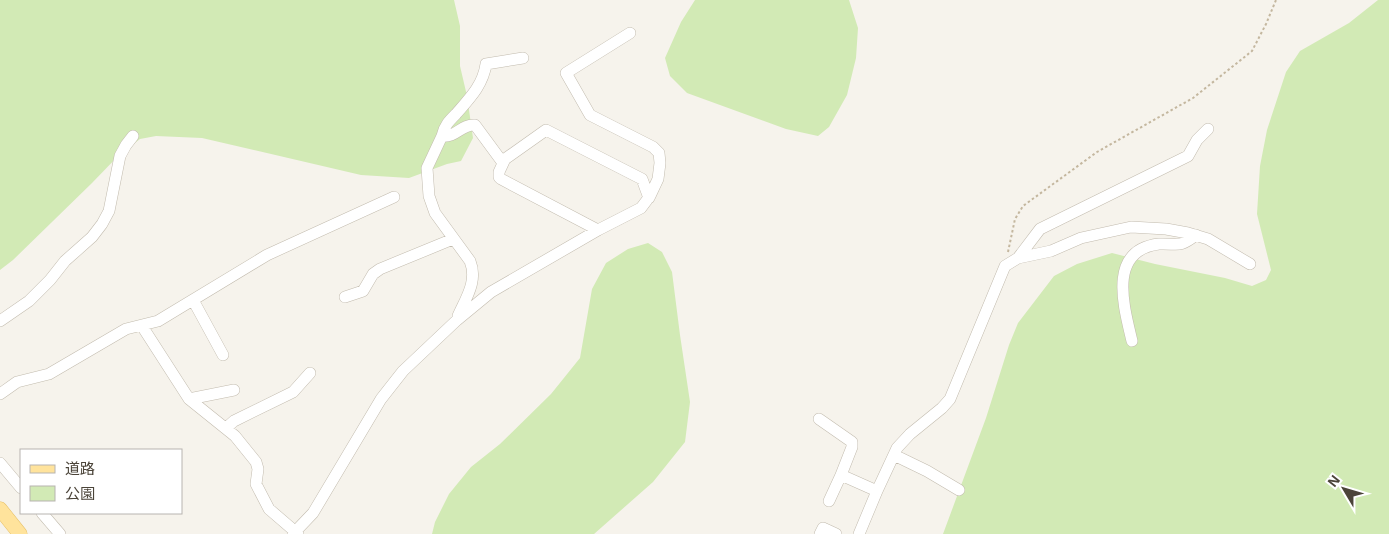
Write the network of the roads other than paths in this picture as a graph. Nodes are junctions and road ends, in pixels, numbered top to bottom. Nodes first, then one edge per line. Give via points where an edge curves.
1 (630, 33) dead end
2 (523, 58) dead end
3 (1208, 130) dead end
4 (133, 136) dead end
5 (442, 136) junction
6 (503, 163) junction
7 (394, 197) dead end
8 (650, 197) junction
9 (598, 230) junction
10 (1196, 235) junction
11 (453, 239) junction
12 (1018, 258) junction
13 (1250, 264) dead end
14 (345, 297) dead end
15 (193, 300) junction
16 (457, 320) junction
17 (0, 321) edge
18 (142, 326) junction
19 (1132, 341) dead end
20 (223, 355) dead end
21 (310, 373) dead end
22 (234, 390) dead end
23 (0, 394) edge
24 (189, 399) junction
25 (819, 419) dead end
26 (226, 428) junction
27 (894, 455) junction
28 (0, 463) edge
29 (841, 475) junction
30 (20, 487) edge
31 (959, 490) dead end
32 (877, 491) junction
33 (829, 501) dead end
34 (0, 509) edge
35 (43, 514) edge
36 (295, 533) edge
37 (20, 534) edge
38 (60, 534) edge
39 (820, 534) edge
40 (836, 534) edge
41 (859, 534) edge

1 - 8 street via 566,73 590,115 654,147 660,163 658,179
2 - 5 street via 486,64 479,86 444,127
3 - 12 street via 1197,140 1188,156 1040,229
4 - 17 street via 120,156 109,211 102,224 29,301
5 - 6 street via 449,137 468,125 475,125
5 - 11 street via 427,168 435,213
6 - 8 street via 546,130 642,179
6 - 9 street via 498,177
7 - 15 street via 266,255
8 - 9 street via 641,208
9 - 16 street via 491,292
10 - 12 street via 1131,226
10 - 13 street
10 - 19 street via 1186,243 1143,248 1129,262 1123,275 1123,288
11 - 14 street via 380,270 373,274 363,291
11 - 16 street via 474,270 473,281
12 - 27 street via 1005,266 950,398 910,434
15 - 18 street
15 - 20 street
16 - 36 street via 403,372 381,399 313,513
18 - 23 street via 126,329 49,374 17,382
18 - 24 street
21 - 26 street via 293,392
22 - 24 street
24 - 26 street
25 - 29 street via 852,442
26 - 36 street via 256,462 256,484 269,509
27 - 31 street
27 - 32 street
28 - 30 street
29 - 32 street
29 - 33 street
32 - 41 street
34 - 37 main road
35 - 38 street
39 - 40 street via 823,528

